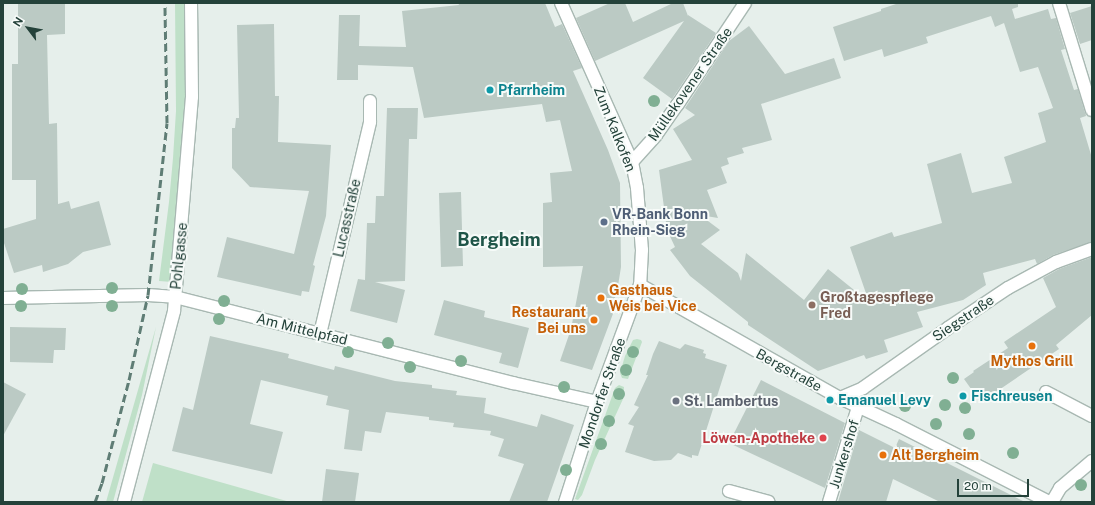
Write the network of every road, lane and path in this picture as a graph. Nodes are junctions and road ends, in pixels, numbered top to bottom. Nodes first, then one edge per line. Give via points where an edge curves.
1 (191, 3) edge
2 (561, 3) edge
3 (745, 3) edge
4 (1059, 3) edge
5 (370, 101) dead end
6 (1092, 110) edge
7 (632, 162) junction
8 (1092, 249) edge
9 (640, 285) junction
10 (175, 297) junction
11 (3, 298) edge
12 (320, 334) junction
13 (1046, 392) dead end
14 (840, 398) junction
15 (597, 402) junction
16 (858, 407) junction
17 (1092, 416) edge
18 (1092, 461) edge
19 (729, 491) dead end
20 (124, 502) edge
21 (565, 502) edge
22 (769, 502) edge
23 (829, 502) edge
24 (1051, 502) edge

1 - 10 street, Pohlgasse via 192,97
2 - 7 street, Zum Kalkofen
3 - 7 street, Müllekovener Straße via 656,135
4 - 6 street
5 - 12 street, Lucasstraße via 370,122
7 - 9 street, Zum Kalkofen via 637,188 642,250
8 - 14 street, Siegstraße via 1056,262 1008,288 863,388
9 - 14 street, Bergstraße
9 - 15 street, Mondorfer Straße
10 - 11 street, Am Mittelpfad via 148,295
10 - 12 street, Am Mittelpfad
10 - 20 street, Pohlgasse via 157,380
12 - 15 street, Am Mittelpfad
13 - 17 street
14 - 16 street, Bergstraße
15 - 21 street, Mondorfer Straße
16 - 23 street, Junkershof
16 - 24 street, Bergstraße
18 - 24 street via 1060,488
19 - 22 street

